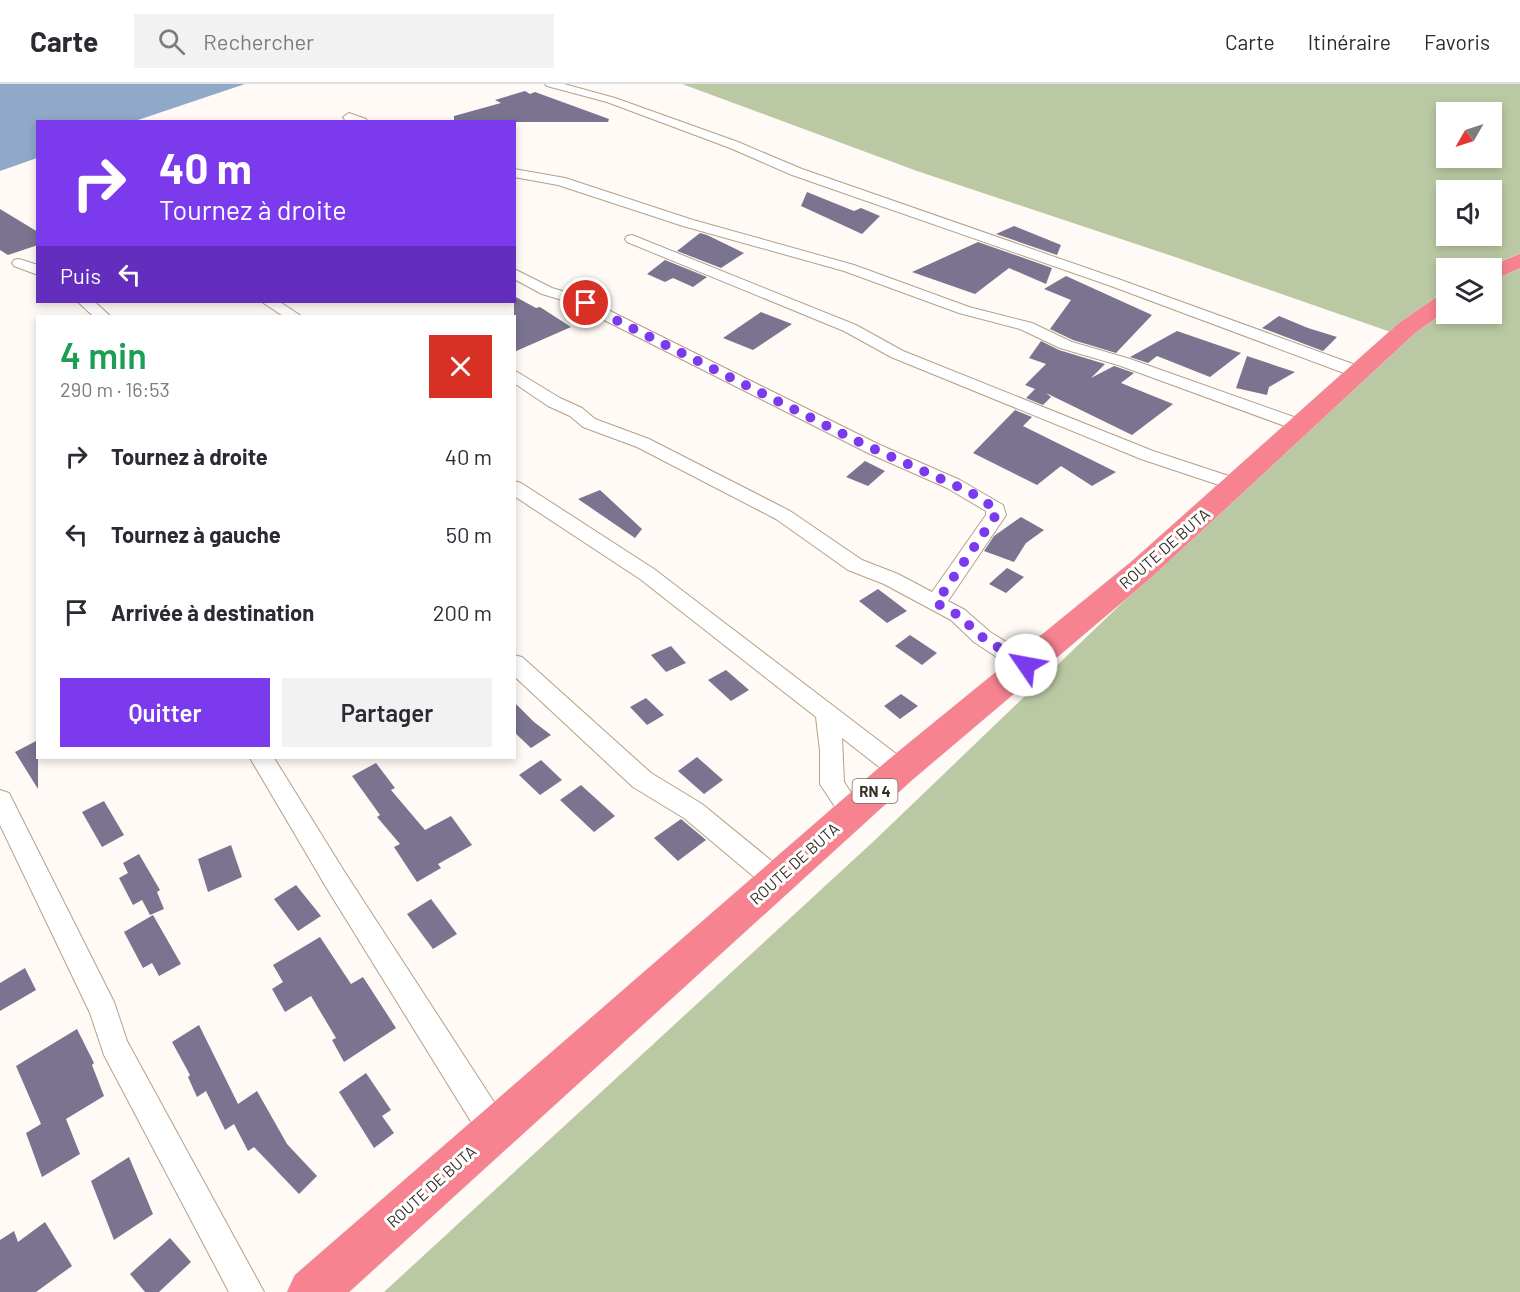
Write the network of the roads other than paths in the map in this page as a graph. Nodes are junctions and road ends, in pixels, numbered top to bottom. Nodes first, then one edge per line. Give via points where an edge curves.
1 (550, 84) edge
2 (349, 117) dead end
3 (357, 120) edge
4 (516, 173) edge
5 (632, 239) dead end
6 (1520, 260) edge
7 (19, 263) dead end
8 (1502, 269) edge
9 (36, 270) edge
10 (516, 274) edge
11 (87, 303) edge
12 (272, 303) edge
13 (1436, 308) edge
14 (101, 315) edge
15 (291, 315) edge
16 (1358, 372) junction
17 (516, 376) edge
18 (1299, 425) junction
19 (1234, 484) junction
20 (516, 488) edge
21 (936, 603) junction
22 (516, 665) edge
23 (1026, 665) junction
24 (827, 713) junction
25 (263, 759) edge
26 (900, 770) junction
27 (0, 800) edge
28 (852, 812) junction
29 (775, 879) junction
30 (494, 1130) junction
31 (247, 1292) edge
32 (312, 1292) edge

1 - 16 street via 612,100 797,172
2 - 3 street
4 - 18 street via 560,181 688,223 849,268 964,310 1026,326 1066,345
5 - 19 street via 850,328 897,354 1147,455
6 - 8 highway
7 - 9 street
10 - 21 street via 547,291 591,305 730,379 991,504 996,515
11 - 14 street
12 - 15 street
13 - 16 highway, ROUTE DE BUTA / RN 4
16 - 18 highway, ROUTE DE BUTA / RN 4
17 - 21 street via 590,423 643,443 783,515 855,565
18 - 19 highway, ROUTE DE BUTA / RN 4
19 - 23 highway, ROUTE DE BUTA / RN 4 via 1142,569
20 - 24 street via 647,574
21 - 23 street
22 - 29 street via 642,780 693,811
23 - 26 highway, ROUTE DE BUTA / RN 4
24 - 26 street
24 - 28 street via 832,784
25 - 30 street
26 - 28 highway, ROUTE DE BUTA / RN 4
27 - 31 street via 104,1011 114,1045
28 - 29 highway, ROUTE DE BUTA / RN 4
29 - 30 highway, ROUTE DE BUTA / RN 4
30 - 32 highway, ROUTE DE BUTA / RN 4

